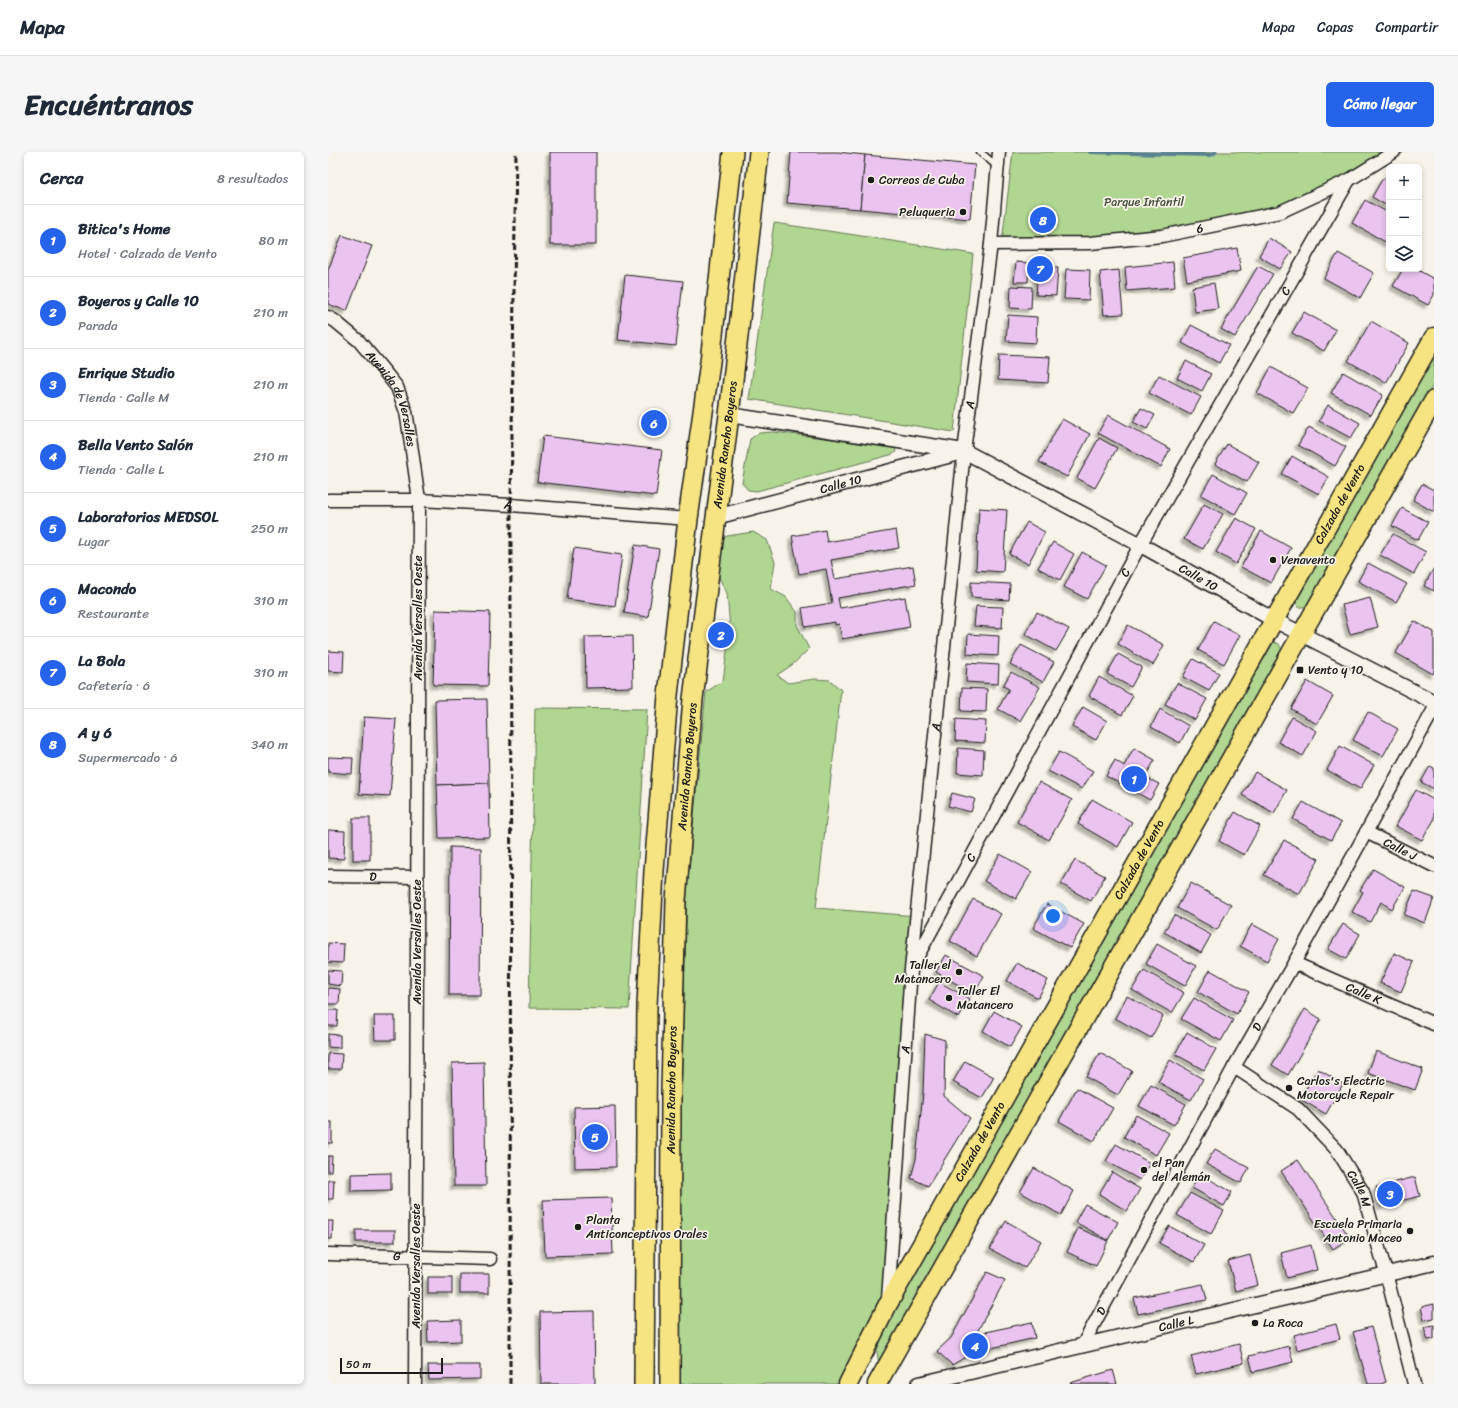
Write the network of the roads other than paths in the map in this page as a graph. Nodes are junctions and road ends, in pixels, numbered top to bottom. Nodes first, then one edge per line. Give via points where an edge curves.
1 (733, 152) edge
2 (759, 152) edge
3 (980, 152) edge
4 (1000, 152) edge
5 (1394, 152) edge
6 (998, 167) junction
7 (1349, 180) junction
8 (991, 244) junction
9 (328, 317) edge
10 (1434, 337) edge
11 (1434, 400) edge
12 (729, 415) junction
13 (964, 451) junction
14 (328, 500) edge
15 (419, 500) junction
16 (716, 517) junction
17 (688, 519) junction
18 (1141, 545) junction
19 (1274, 620) junction
20 (1302, 635) junction
21 (1434, 702) edge
22 (1434, 709) edge
23 (1366, 832) junction
24 (1434, 866) edge
25 (328, 876) edge
26 (417, 877) junction
27 (1294, 963) junction
28 (911, 970) junction
29 (1434, 1024) edge
30 (1234, 1067) junction
31 (328, 1254) edge
32 (416, 1258) junction
33 (490, 1258) dead end
34 (1434, 1263) edge
35 (1386, 1273) junction
36 (888, 1304) junction
37 (1082, 1346) junction
38 (862, 1357) junction
39 (880, 1380) edge
40 (415, 1384) edge
41 (644, 1384) edge
42 (670, 1384) edge
43 (848, 1384) edge
44 (919, 1384) edge
45 (1414, 1384) edge

1 - 17 highway, Avenida Rancho Boyeros via 710,362
2 - 12 highway, Avenida Rancho Boyeros
3 - 6 lane
4 - 6 street, A
5 - 7 street, 6
6 - 8 street, A
7 - 8 street, 6 via 1280,212 1162,236 1090,243
7 - 18 street, C
8 - 13 street, A
9 - 15 street, Avenida de Versalles via 359,341 397,387 406,412
10 - 19 main road, Calzada de Vento
11 - 20 main road
12 - 13 street, Calle 10
12 - 16 highway, Avenida Rancho Boyeros
13 - 16 street, Calle 10
13 - 18 street, Calle 10
13 - 28 street, A
14 - 15 street, A
15 - 17 street, A via 511,504
15 - 26 street, Avenida Versalles Oeste
16 - 42 highway, Avenida Rancho Boyeros via 693,699 676,900 671,1089
17 - 41 highway, Avenida Rancho Boyeros via 668,702 646,1005
18 - 19 street, Calle 10
18 - 28 street, C
19 - 20 street, Calle 10
19 - 36 main road, Calzada de Vento
20 - 21 street, Calle 10
20 - 39 main road
22 - 23 street, D
23 - 24 street, Calle J
23 - 27 street, D
25 - 26 street, D
26 - 32 street, Avenida Versalles Oeste
27 - 29 street, Calle K
27 - 30 street, D
28 - 36 street, A
30 - 35 street, Calle M via 1298,1109 1337,1150 1363,1192
30 - 37 street, D
31 - 32 street, G
32 - 33 street, G
32 - 40 street, Avenida Versalles Oeste
34 - 35 street, Calle L
35 - 37 street, Calle L
35 - 45 street, Calle M
36 - 38 main road, Calzada de Vento
37 - 44 street, Calle L
38 - 39 main road via 863,1370
38 - 43 main road, Calzada de Vento

